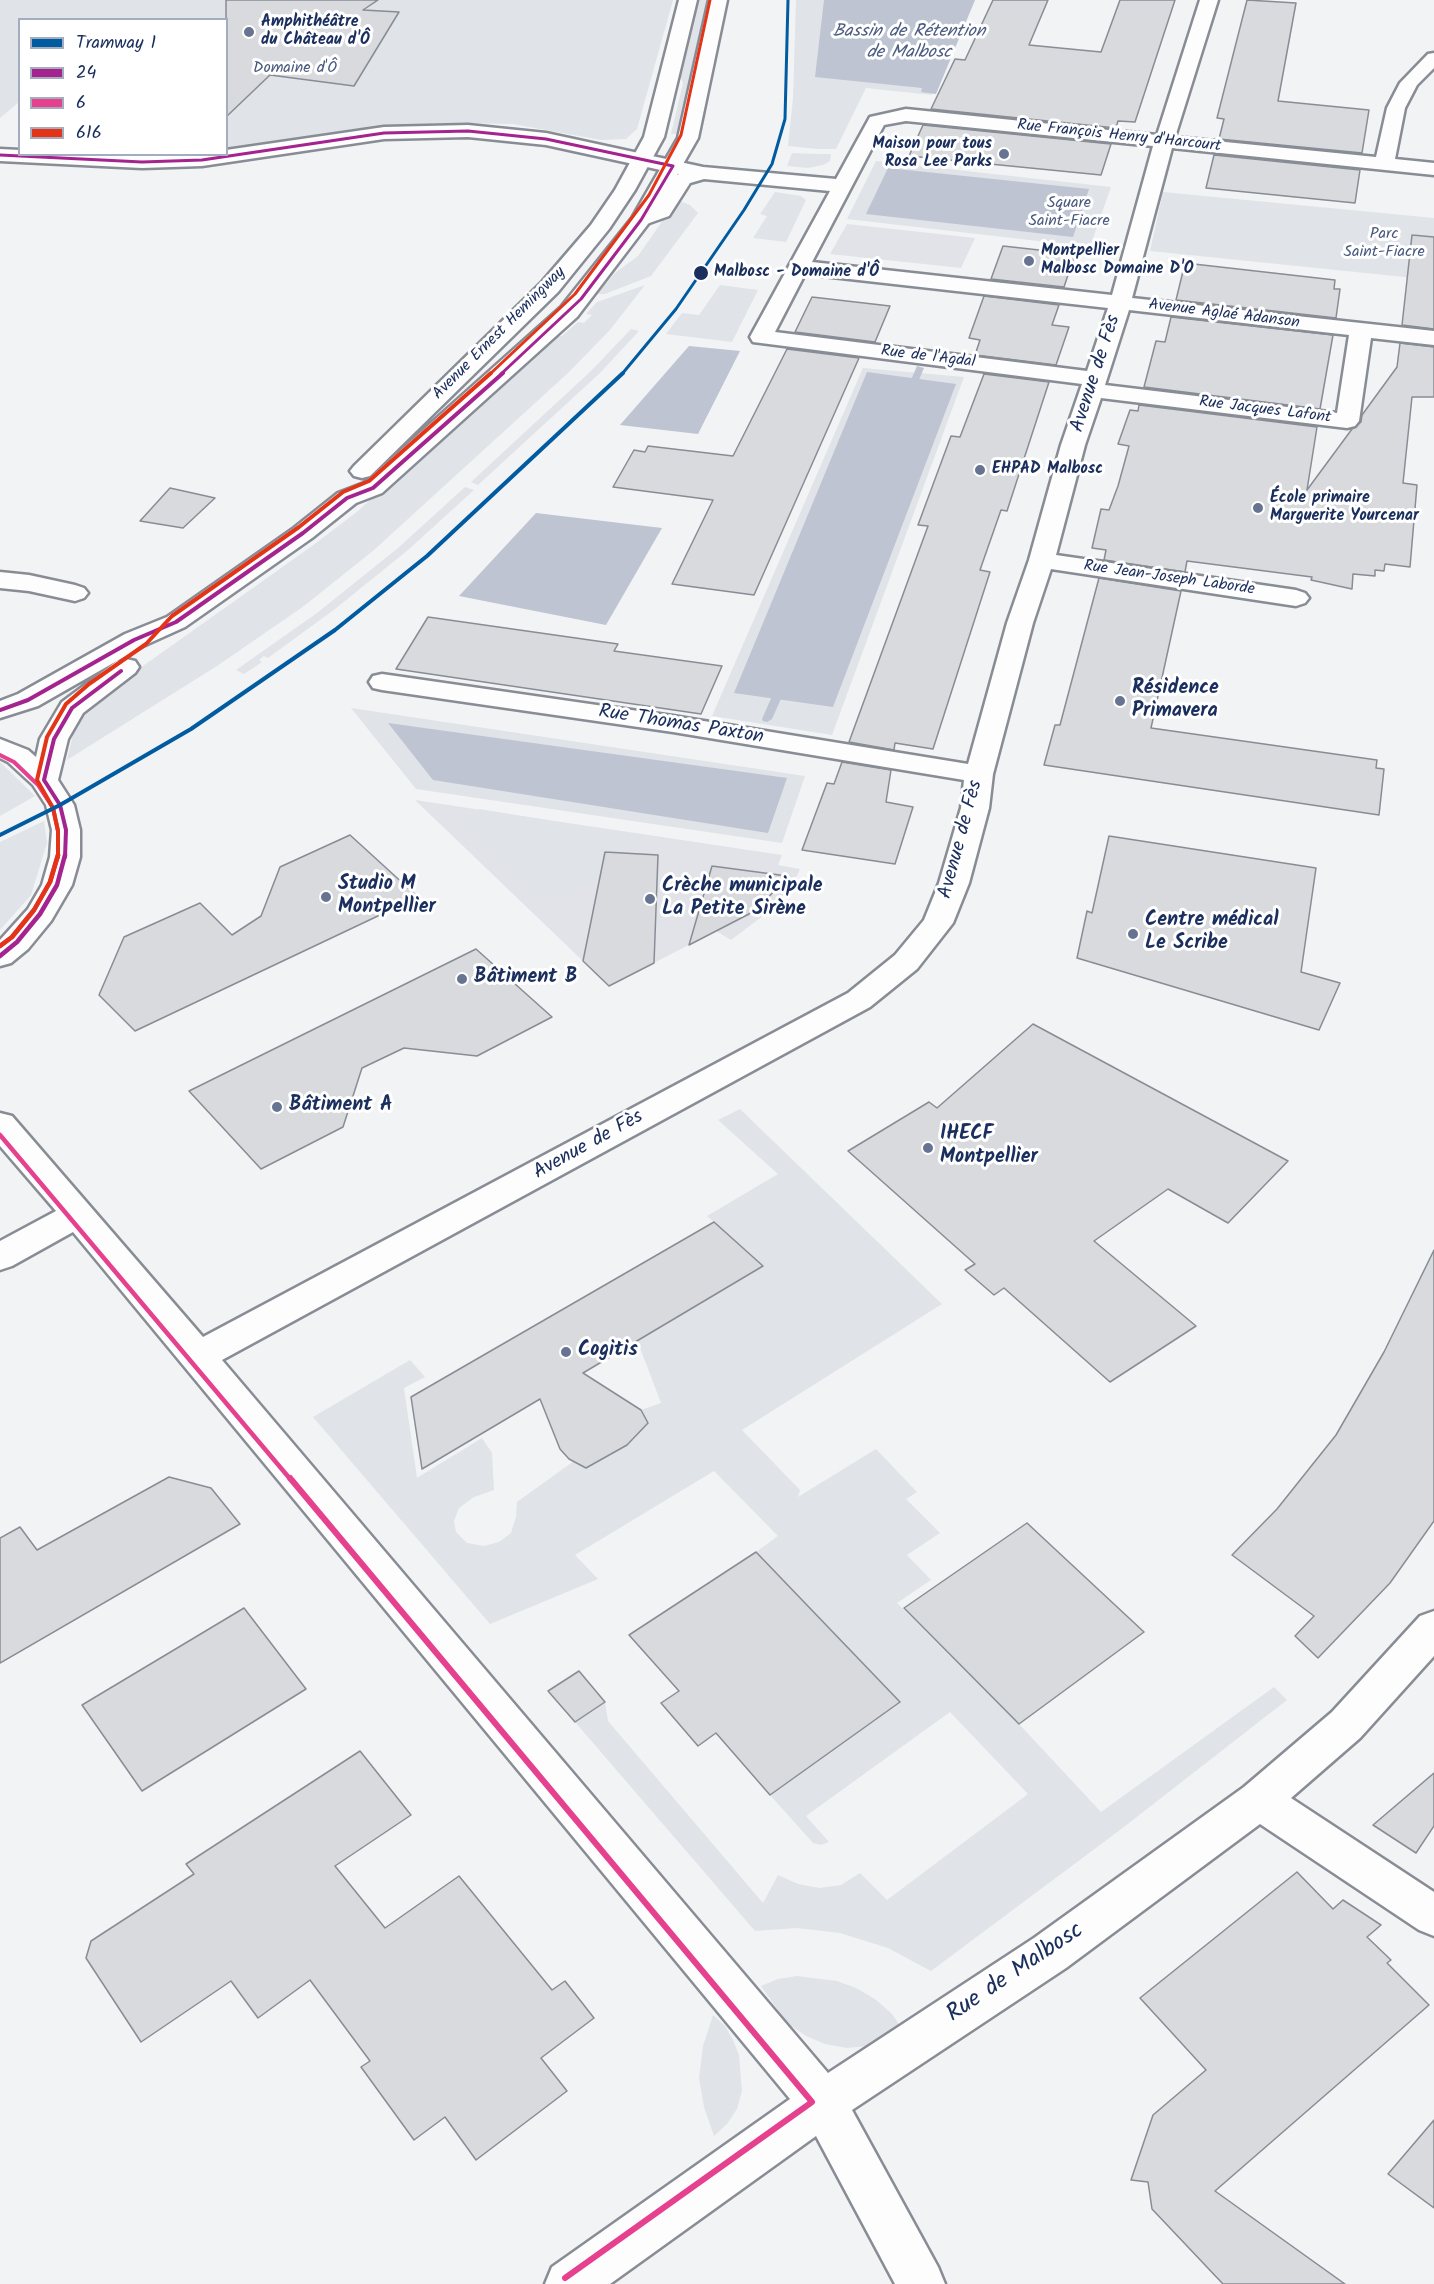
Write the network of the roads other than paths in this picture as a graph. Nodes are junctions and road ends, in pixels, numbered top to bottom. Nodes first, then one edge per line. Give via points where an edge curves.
1 (688, 0) edge
2 (718, 0) edge
3 (1209, 0) edge
4 (1434, 58) edge
5 (1164, 142) junction
6 (0, 155) edge
7 (18, 156) edge
8 (20, 156) edge
9 (642, 159) junction
10 (1384, 164) junction
11 (674, 166) junction
12 (1434, 169) edge
13 (703, 173) junction
14 (843, 186) junction
15 (641, 220) junction
16 (799, 267) junction
17 (1120, 302) junction
18 (1361, 330) junction
19 (761, 337) joint
20 (1434, 338) edge
21 (1094, 384) junction
22 (347, 498) junction
23 (1042, 560) junction
24 (0, 580) edge
25 (75, 593) dead end
26 (1296, 598) dead end
27 (176, 622) junction
28 (382, 682) dead end
29 (0, 710) edge
30 (0, 747) edge
31 (979, 774) junction
32 (44, 780) junction
33 (0, 956) edge
34 (0, 1124) edge
35 (78, 1214) junction
36 (0, 1257) edge
37 (198, 1356) junction
38 (1434, 1628) edge
39 (1259, 1800) junction
40 (1434, 1916) edge
41 (823, 2103) junction
42 (569, 2284) edge
43 (921, 2284) edge

1 - 9 street, Avenue Ernest Hemingway via 654,137
2 - 11 street, Avenue Ernest Hemingway via 688,138
3 - 5 street, Avenue de Fès
4 - 10 street via 1409,83 1396,108
5 - 10 street, Rue François Henry d'Harcourt
5 - 14 street, Rue François Henry d'Harcourt via 906,115 891,117 873,125
5 - 17 street, Avenue de Fès
6 - 7 street
8 - 9 street via 142,162 202,160 384,133 468,131 546,139
9 - 11 street
9 - 22 street, Avenue Ernest Hemingway via 599,229 550,287 352,481
10 - 12 street, Rue François Henry d'Harcourt
11 - 13 street
11 - 15 street, Avenue Ernest Hemingway
13 - 14 street
13 - 15 street, Avenue Ernest Hemingway via 683,179 662,212
14 - 16 street, Rue François Henry d'Harcourt
15 - 22 street, Avenue Ernest Hemingway via 569,312 373,488
16 - 17 street, Avenue Aglaé Adanson
16 - 19 street, Rue François Henry d'Harcourt
17 - 18 street, Avenue Aglaé Adanson
17 - 21 street, Avenue de Fès
18 - 20 street, Avenue Aglaé Adanson
18 - 21 street, Rue Jacques Lafont via 1347,421
19 - 21 street, Rue de l'Agdal
21 - 23 street, Avenue de Fès
22 - 27 street, Avenue Ernest Hemingway
23 - 26 street, Rue Jean-Joseph Laborde
23 - 31 street, Avenue de Fès via 1020,623
24 - 25 street
27 - 29 street, Avenue Ernest Hemingway via 134,640 28,700
27 - 32 street, Avenue Ernest Hemingway via 151,650 72,708 54,739
28 - 31 street, Rue Thomas Paxton
30 - 32 street via 18,756
31 - 37 street, Avenue de Fès via 975,808 938,923 906,962 859,1000
32 - 33 street via 60,805 66,830 65,857 57,885 40,914
34 - 35 street
35 - 36 street
35 - 37 street
37 - 41 street
38 - 39 street, Rue de Malbosc via 1346,1725
39 - 40 street
39 - 41 street, Rue de Malbosc via 1050,1953
41 - 42 street, Rue de Malbosc
41 - 43 street

